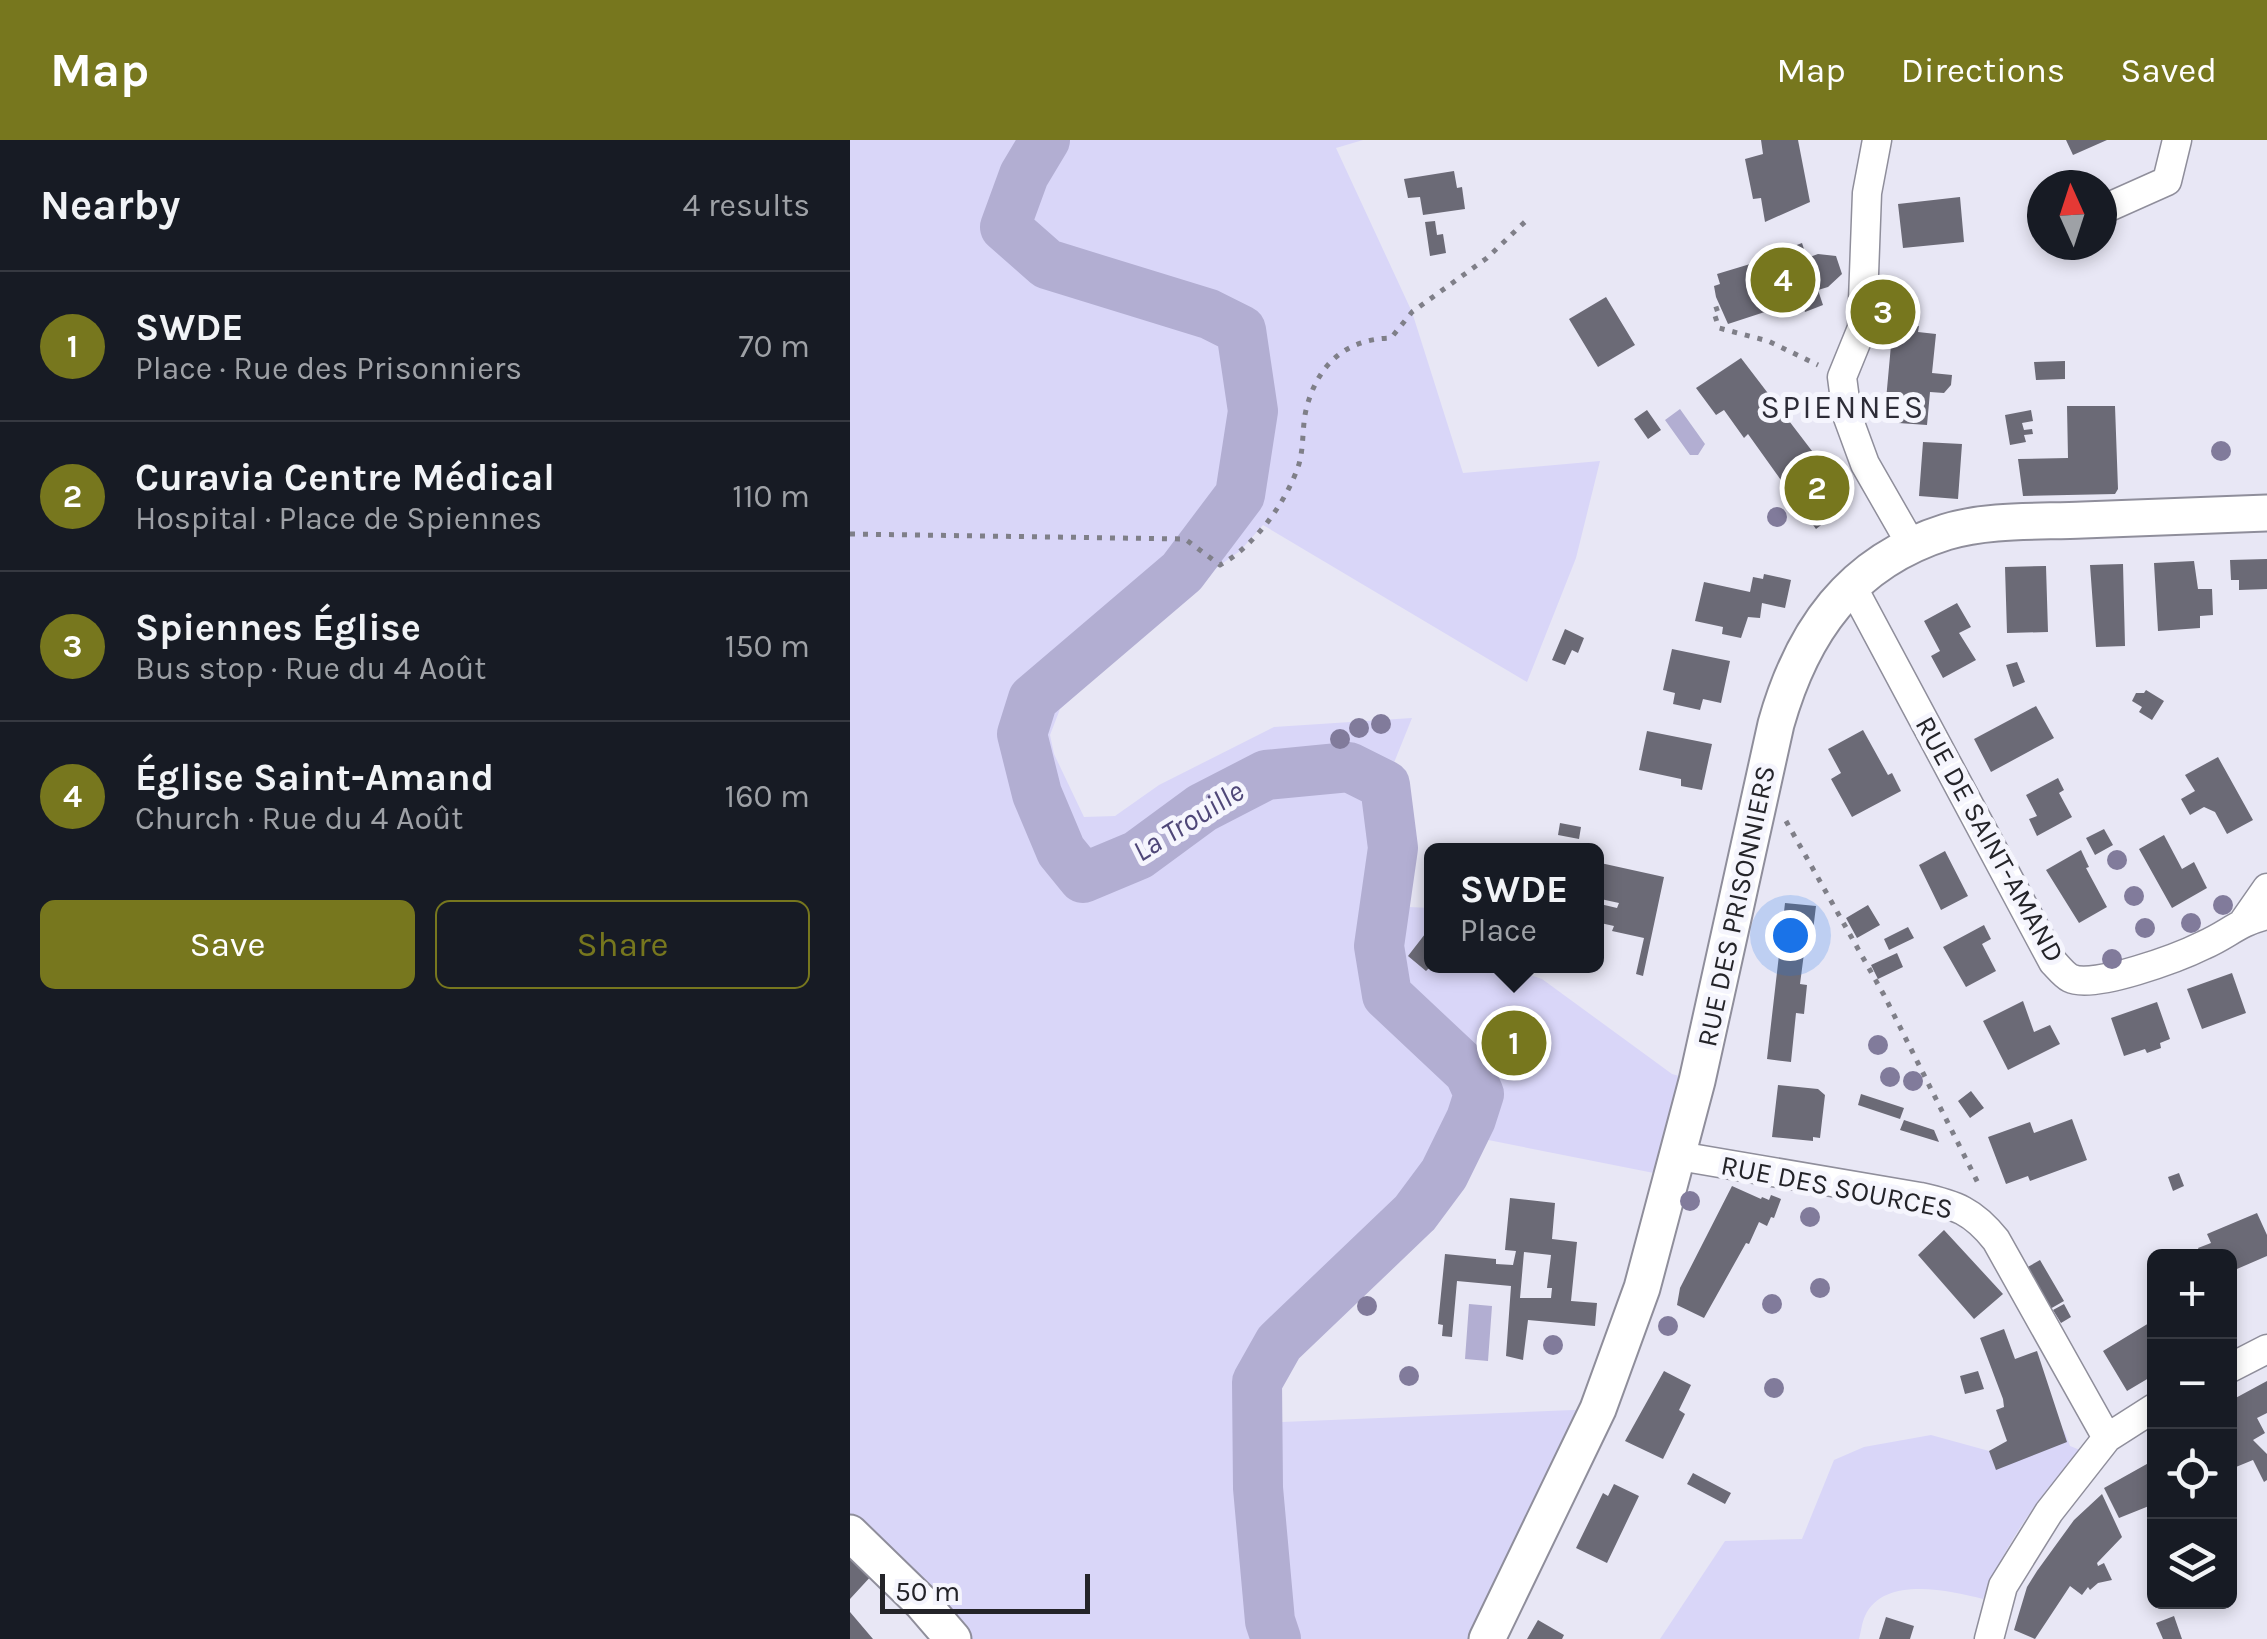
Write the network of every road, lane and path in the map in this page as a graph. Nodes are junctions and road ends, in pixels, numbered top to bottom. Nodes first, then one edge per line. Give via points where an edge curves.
1 (1877, 140) edge
2 (2177, 140) edge
3 (2117, 204) edge
4 (1530, 217) dead end
5 (1719, 308) dead end
6 (1842, 377) junction
7 (2267, 512) edge
8 (850, 534) edge
9 (1912, 546) junction
10 (1852, 586) junction
11 (1781, 812) dead end
12 (2267, 888) edge
13 (2256, 918) edge
14 (1679, 1156) junction
15 (1984, 1194) dead end
16 (2267, 1349) edge
17 (2237, 1364) edge
18 (2147, 1413) edge
19 (2108, 1438) junction
20 (850, 1532) edge
21 (953, 1639) edge
22 (1488, 1639) edge
23 (1989, 1639) edge

1 - 6 street via 1867,192 1862,328
2 - 3 street via 2167,182
4 - 8 path via 1412,312 1392,338 1352,344 1324,369 1288,488 1251,540 1220,565 1185,539
5 - 6 path via 1713,310 1720,328 1768,341
6 - 9 street via 1865,464
7 - 9 street, RUE DES PRISONNIERS via 1974,527
9 - 10 street, RUE DES PRISONNIERS
10 - 13 street, RUE DE SAINT-AMAND via 2053,962 2069,978 2103,981 2205,945
10 - 14 street, RUE DES PRISONNIERS via 1812,633 1788,680
11 - 15 path via 1884,995
12 - 13 street, RUE DE SAINT-AMAND
14 - 19 street, RUE DES SOURCES via 1920,1197 1980,1220
14 - 22 street, RUE DES PRISONNIERS via 1642,1288 1598,1409
16 - 17 street
18 - 19 street
19 - 23 street via 2024,1551 2004,1586
20 - 21 street

